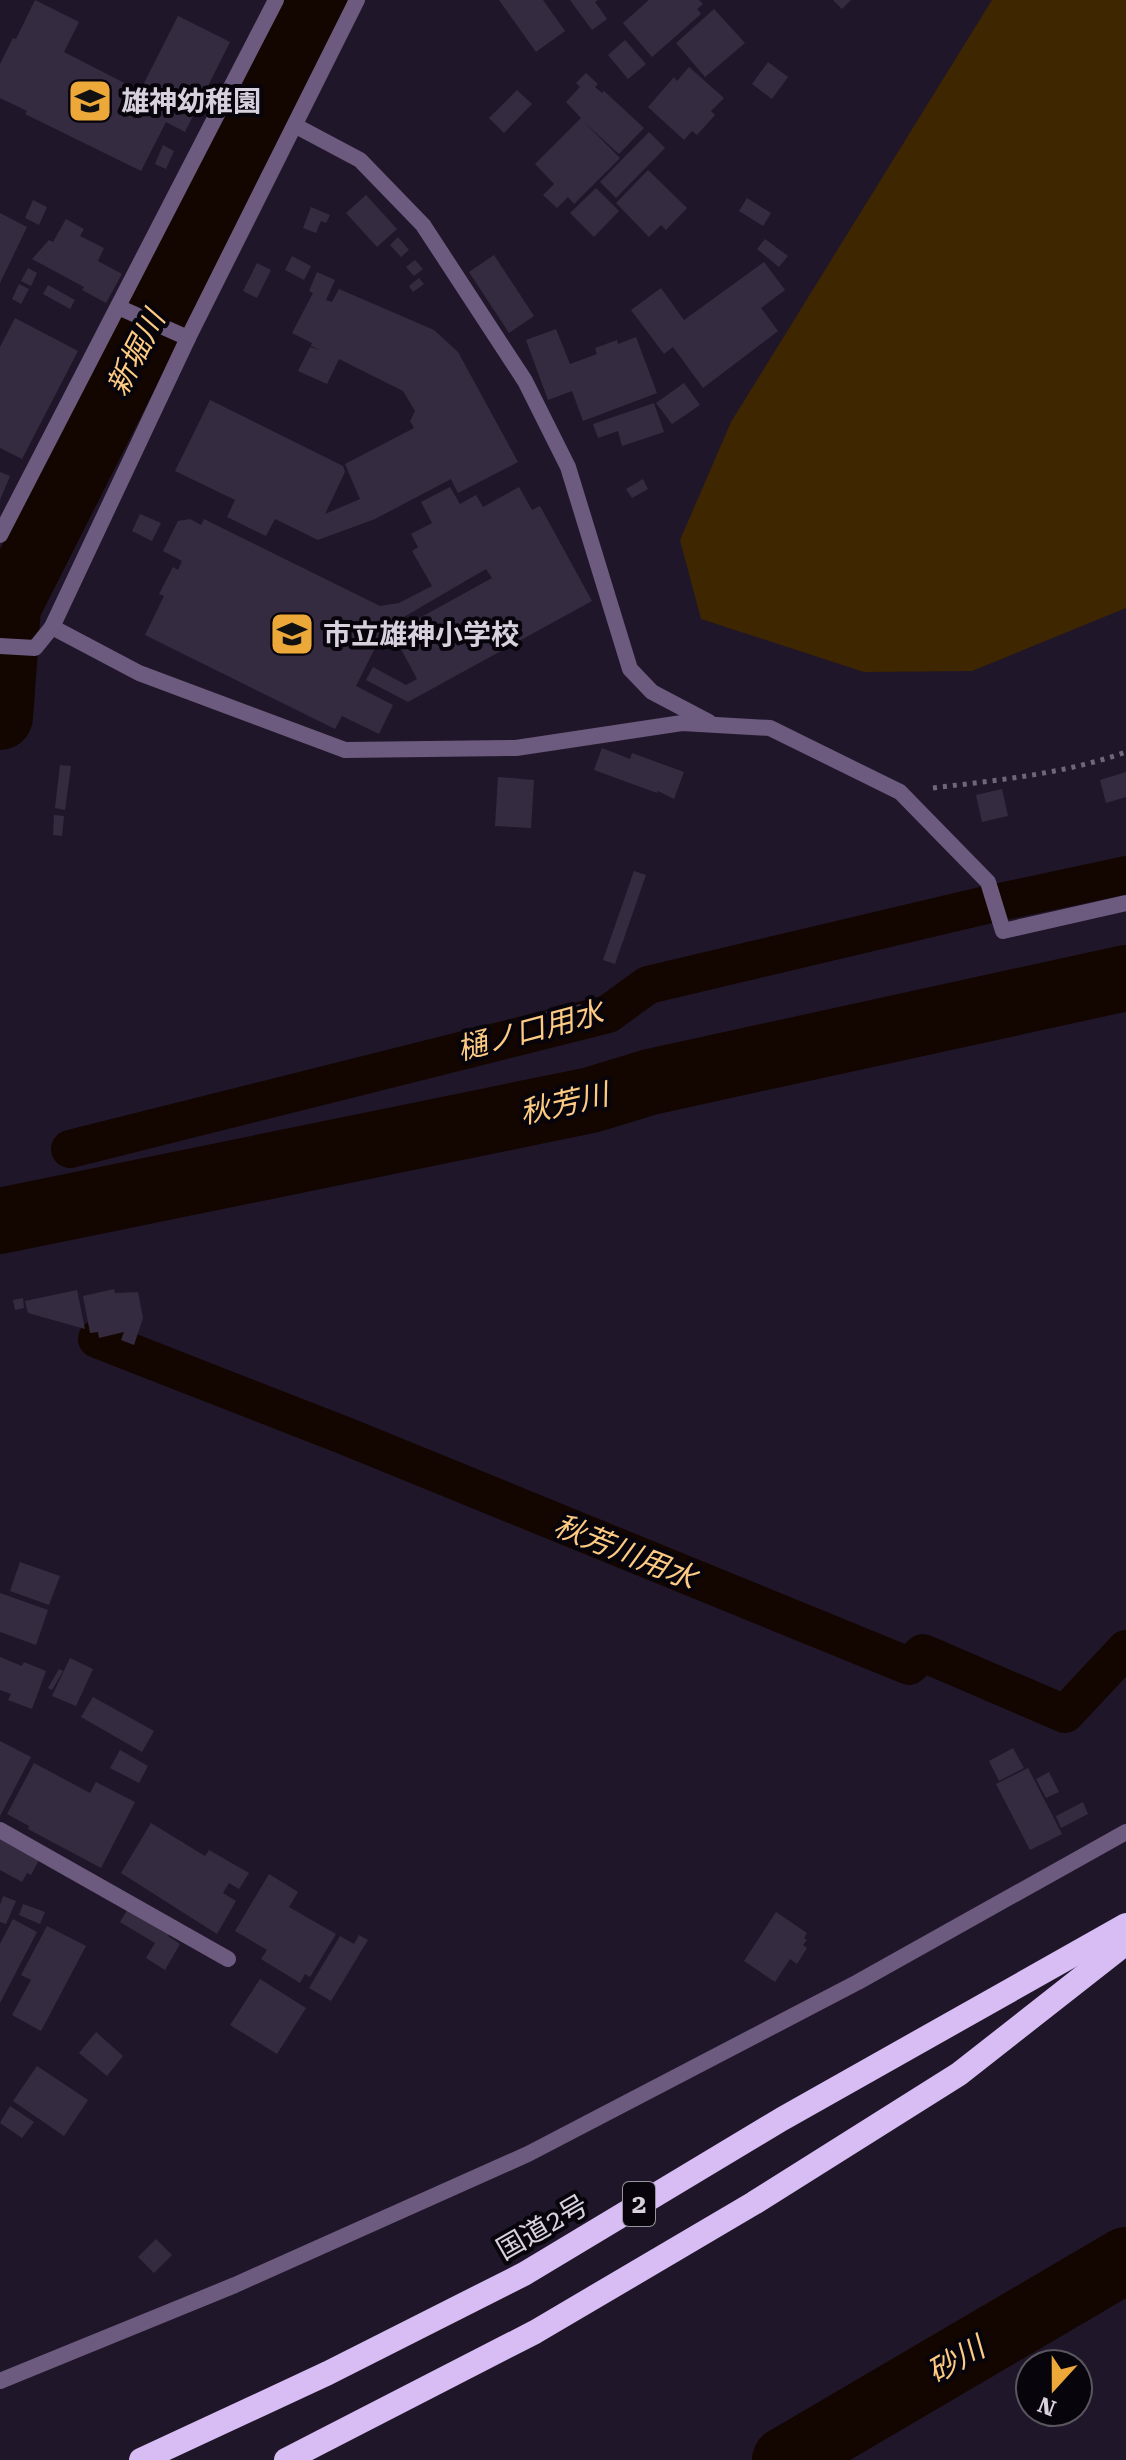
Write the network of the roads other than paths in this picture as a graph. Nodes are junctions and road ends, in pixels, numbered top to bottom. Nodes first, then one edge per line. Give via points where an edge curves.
1 (276, 0) edge
2 (357, 0) edge
3 (296, 126) junction
4 (126, 310) junction
5 (180, 335) junction
6 (0, 535) edge
7 (52, 627) junction
8 (0, 646) edge
9 (714, 725) junction
10 (1126, 903) edge
11 (0, 1830) edge
12 (1126, 1832) edge
13 (1126, 1925) edge
14 (1126, 1943) edge
15 (228, 1959) dead end
16 (0, 2381) edge
17 (141, 2460) edge
18 (286, 2460) edge

1 - 4 street
2 - 3 street
3 - 5 street
3 - 9 street via 360,160 423,225 525,381 568,467 630,669 652,692
4 - 5 street
4 - 6 street
5 - 7 street
7 - 8 street via 35,648
7 - 9 street via 139,673 345,750 516,748 682,723
9 - 10 street via 770,728 900,792 988,882 1003,931
11 - 15 street
12 - 16 street via 858,1982 528,2154 235,2285
13 - 17 highway, 国道2号 / 2 via 782,2119 524,2274
14 - 18 highway via 959,2074 754,2203 535,2332

